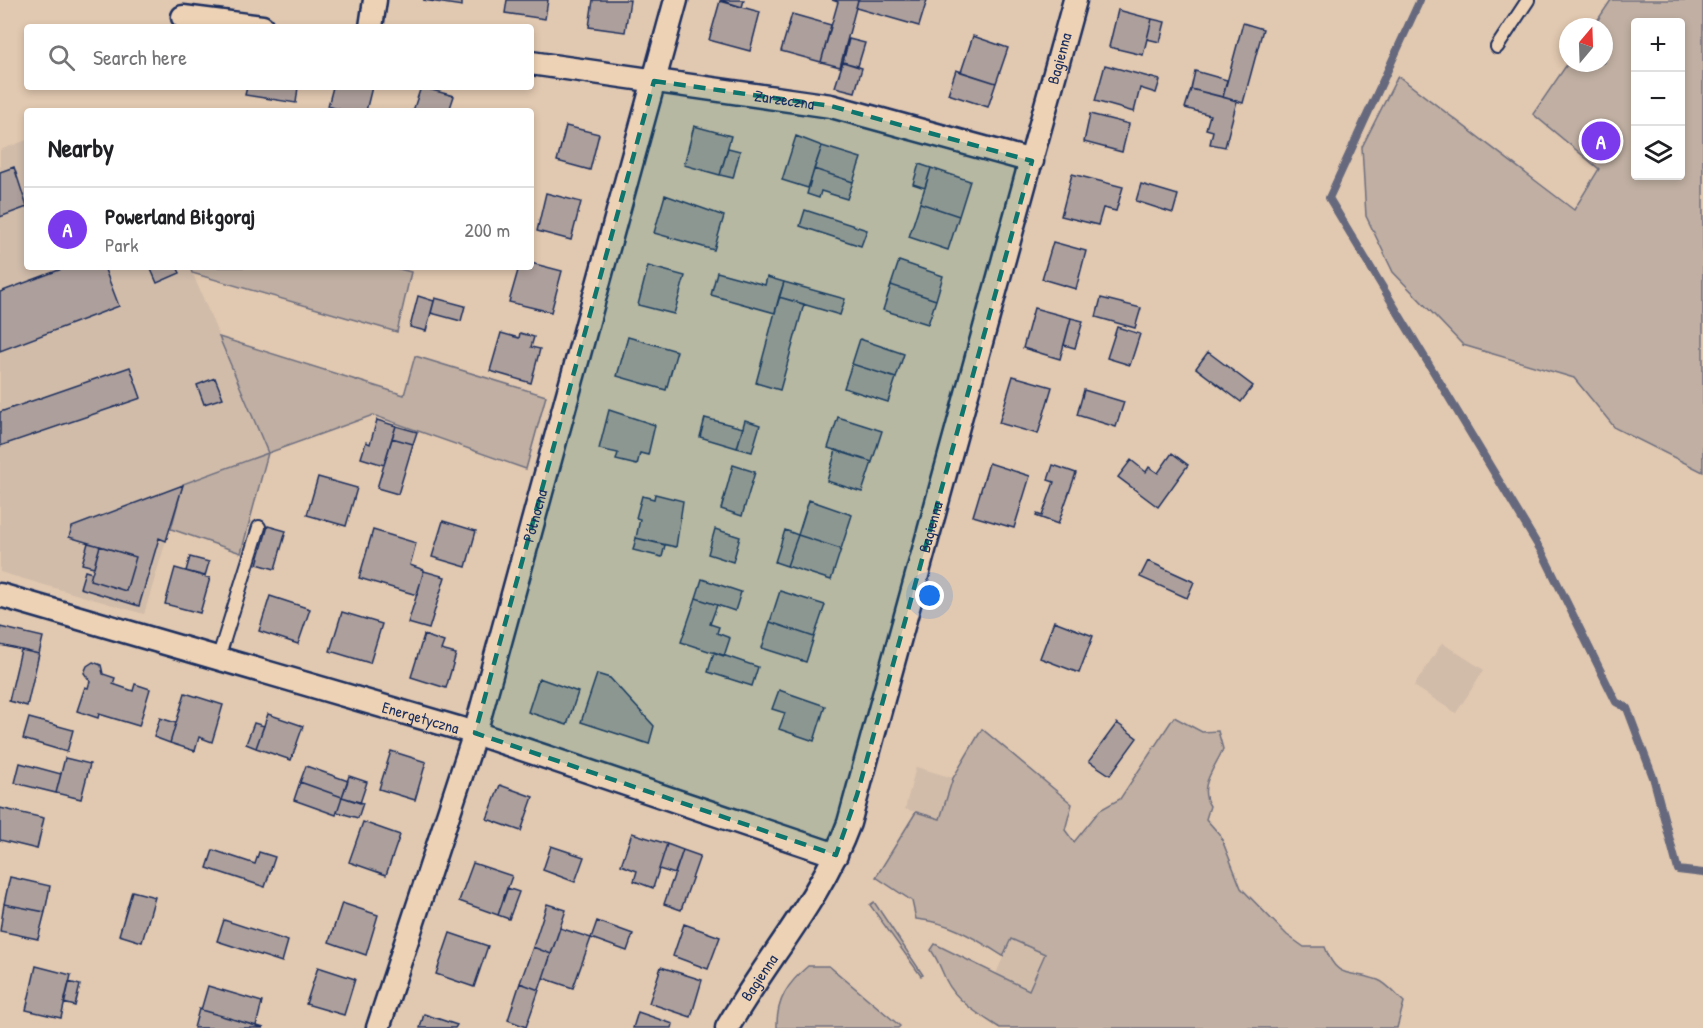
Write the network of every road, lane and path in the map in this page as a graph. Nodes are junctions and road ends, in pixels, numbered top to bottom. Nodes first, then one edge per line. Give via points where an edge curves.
1 (375, 0) edge
2 (676, 0) edge
3 (1075, 0) edge
4 (1528, 0) edge
5 (183, 17) dead end
6 (238, 24) edge
7 (371, 24) edge
8 (1497, 47) dead end
9 (534, 63) edge
10 (654, 81) junction
11 (1032, 161) junction
12 (259, 527) dead end
13 (0, 595) edge
14 (218, 659) junction
15 (475, 733) junction
16 (836, 855) junction
17 (378, 1028) edge
18 (727, 1028) edge

1 - 7 street
2 - 10 street, Północna
3 - 11 street, Bagienna
4 - 8 lane
5 - 6 street
9 - 10 street, Zarzeczna
10 - 11 street, Zarzeczna via 831,106
10 - 15 street, Północna
11 - 16 street, Bagienna via 857,795
12 - 14 lane
13 - 14 street, Energetyczna
14 - 15 street, Energetyczna
15 - 16 street, Energetyczna
15 - 17 street, Północna
16 - 18 street, Bagienna via 808,906

